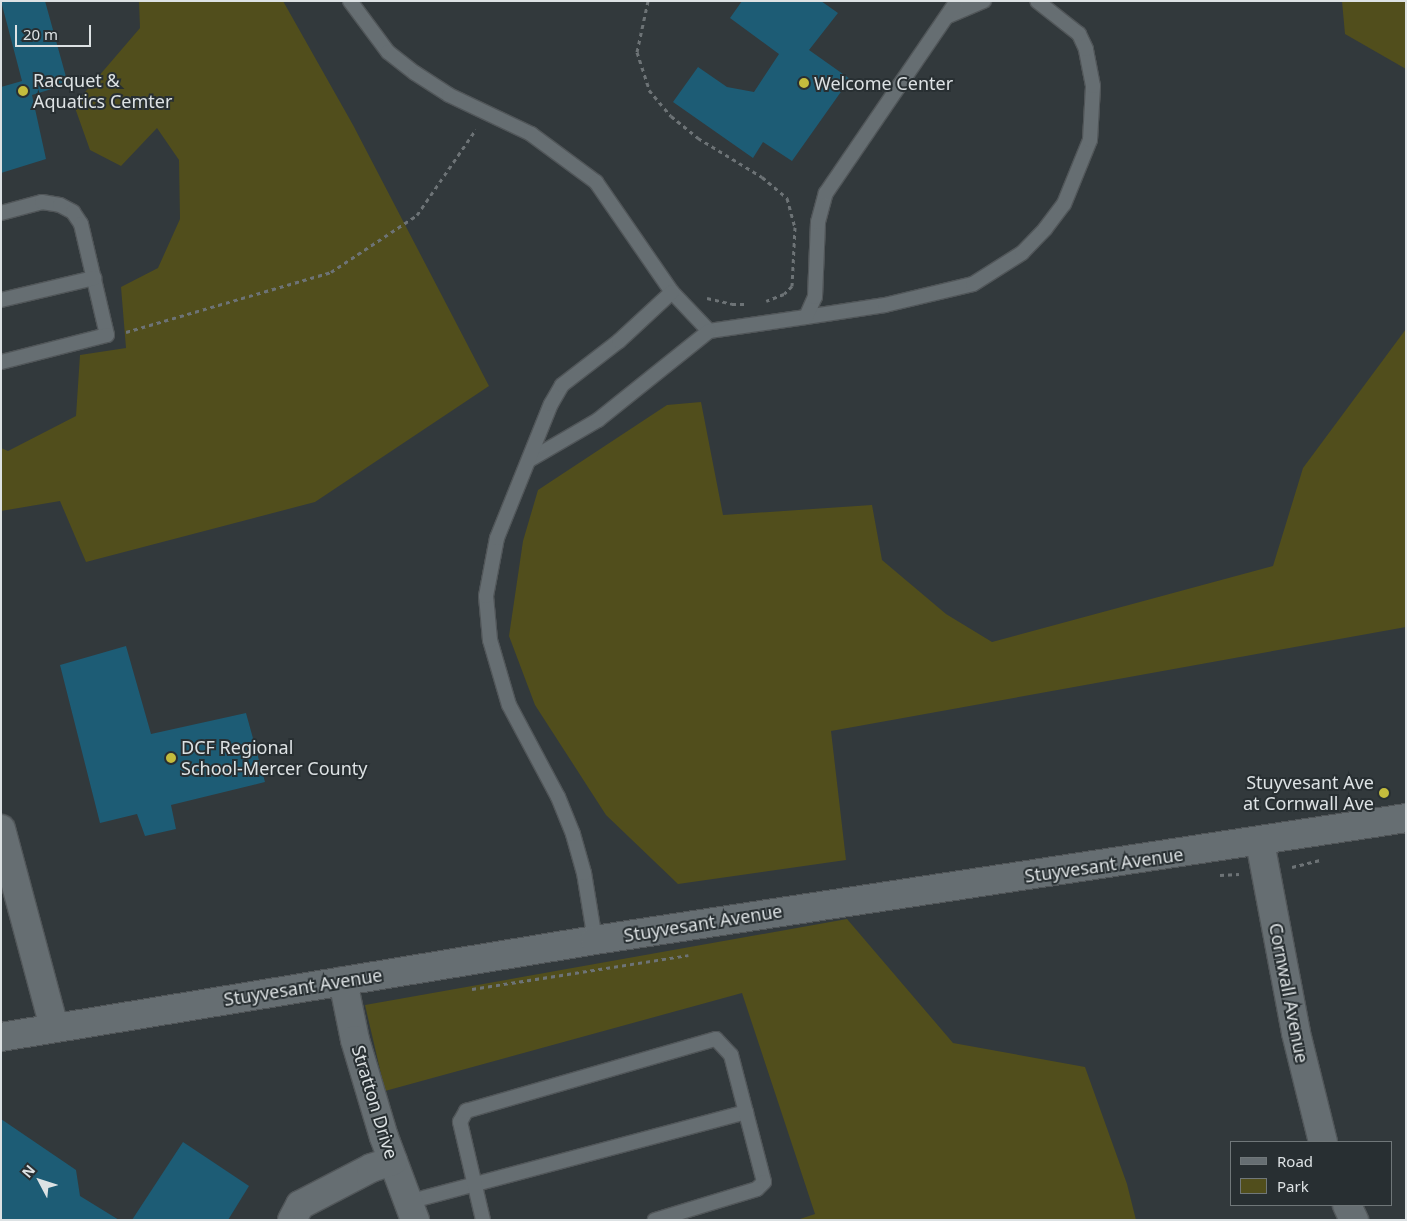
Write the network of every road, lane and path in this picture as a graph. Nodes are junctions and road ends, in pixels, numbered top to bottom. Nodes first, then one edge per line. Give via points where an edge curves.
1 (350, 1) edge
2 (648, 1) edge
3 (958, 1) edge
4 (984, 1) edge
5 (1037, 1) edge
6 (947, 16) junction
7 (487, 112) junction
8 (1, 213) edge
9 (94, 278) junction
10 (672, 292) junction
11 (1, 300) edge
12 (761, 303) dead end
13 (752, 304) dead end
14 (806, 317) junction
15 (709, 331) junction
16 (107, 335) junction
17 (1, 362) edge
18 (531, 459) junction
19 (1406, 818) edge
20 (1, 829) edge
21 (1260, 842) junction
22 (595, 940) junction
23 (343, 981) junction
24 (54, 1028) junction
25 (1, 1037) edge
26 (746, 1112) junction
27 (1323, 1141) edge
28 (393, 1161) junction
29 (475, 1186) junction
30 (1347, 1206) edge
31 (412, 1211) edge
32 (292, 1220) edge
33 (483, 1220) edge
34 (655, 1220) edge
35 (1354, 1220) edge

1 - 7 lane via 388,52 449,95
2 - 12 path via 637,52 649,90 671,116 698,138 762,177 787,198 795,227 792,286 784,294
3 - 6 lane
4 - 6 lane
5 - 14 lane via 1078,34 1086,49 1093,86 1090,140 1078,174 1055,216 1022,252 973,284 885,305
6 - 14 lane via 826,193 818,222 815,297
7 - 10 lane via 531,134 596,182
7 - 16 path via 417,215 331,272 135,330
8 - 9 lane via 42,202 60,204 73,212 81,224
9 - 11 lane
9 - 16 lane
10 - 13 path via 689,283 710,300
10 - 15 lane
10 - 18 lane via 619,341 562,385 540,428
14 - 15 lane
15 - 18 lane via 598,420
16 - 17 lane
18 - 22 lane via 511,498 490,565 486,596 490,640 509,704 558,797 573,834 584,873
19 - 21 street, Stuyvesant Avenue
20 - 24 street
21 - 22 street, Stuyvesant Avenue
21 - 27 street, Cornwall Avenue via 1303,1066
22 - 23 street, Stuyvesant Avenue
23 - 24 street, Stuyvesant Avenue
23 - 28 street, Stratton Drive via 355,1040
24 - 25 street, Stuyvesant Avenue
26 - 29 lane
26 - 29 lane via 731,1056 716,1039 466,1111 460,1122
26 - 34 lane via 764,1182 757,1190
28 - 31 street, Stratton Drive
28 - 32 street via 371,1168 300,1205
29 - 31 lane via 439,1196
29 - 33 lane
30 - 35 street

